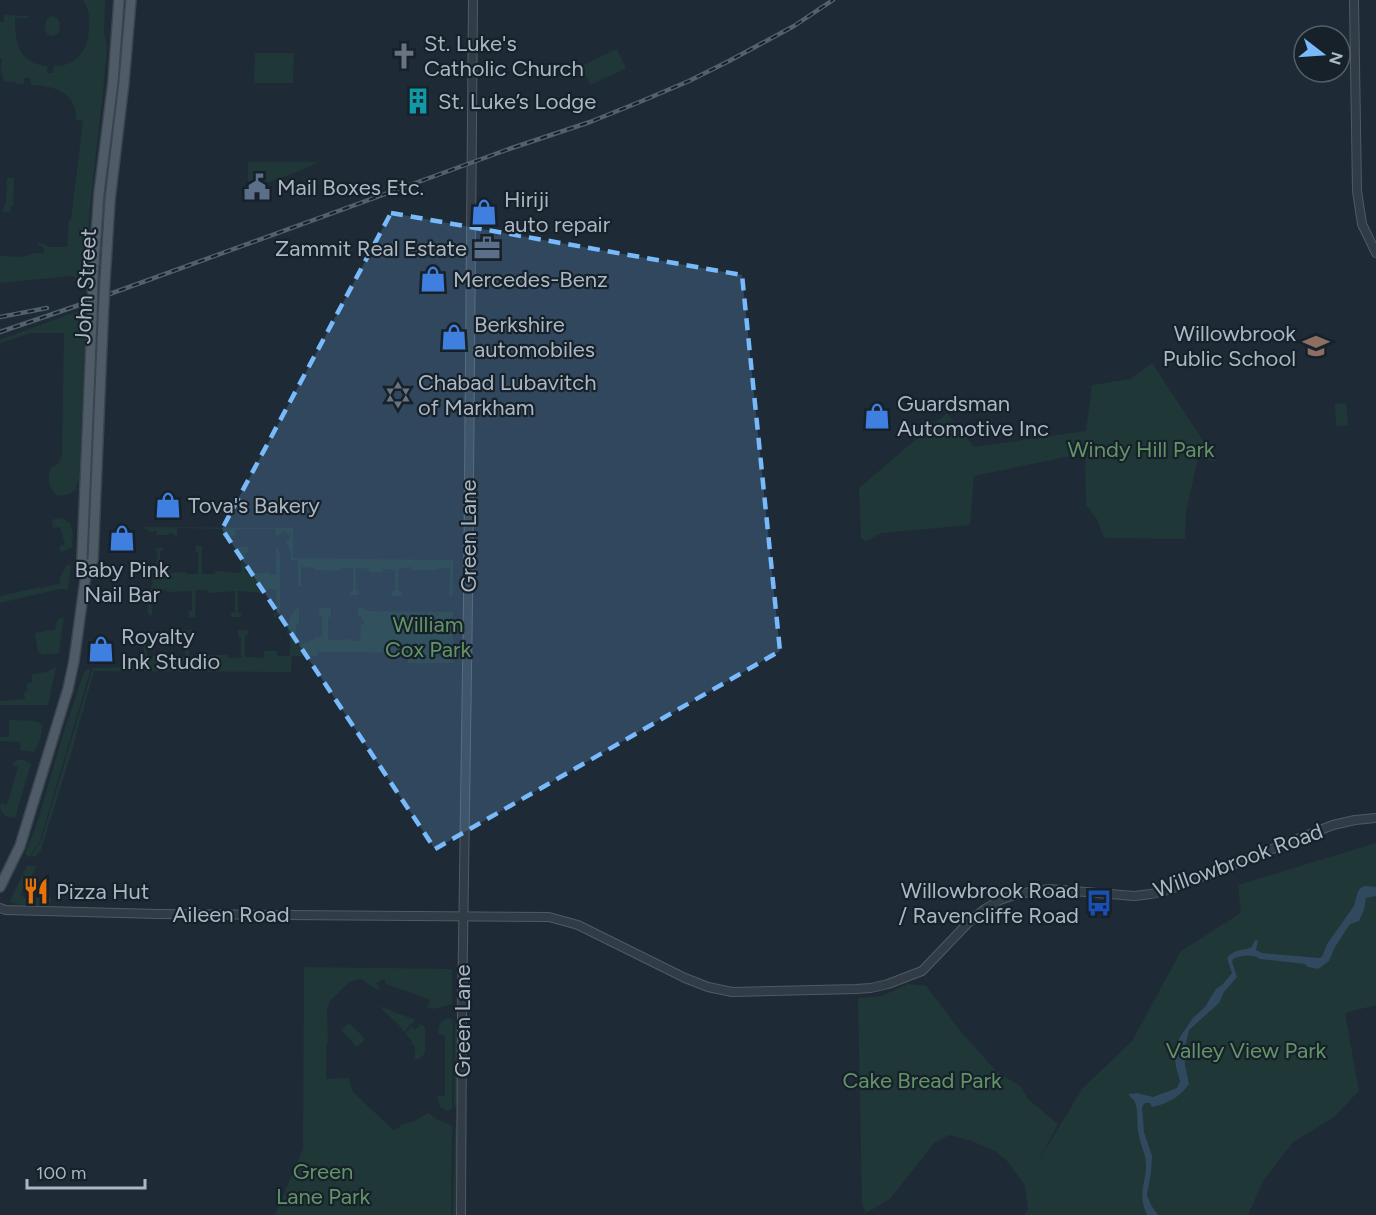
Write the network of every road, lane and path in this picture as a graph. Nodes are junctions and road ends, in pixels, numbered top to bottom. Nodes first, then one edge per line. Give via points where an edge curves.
1 (119, 0) edge
2 (131, 0) edge
3 (473, 0) edge
4 (1354, 0) edge
5 (1376, 253) edge
6 (86, 573) junction
7 (1376, 818) edge
8 (0, 887) edge
9 (0, 908) edge
10 (463, 915) junction
11 (461, 1215) edge

1 - 6 main road, John Street, bridge via 95,227 81,558
2 - 6 main road, John Street, bridge via 110,200 93,560
3 - 10 street, Green Lane
4 - 5 street via 1357,191 1362,225
6 - 8 main road, John Street via 68,689 20,846
7 - 10 street, Willowbrook Road via 1323,828 1151,894 1116,896 1048,889 1000,900 969,922 922,971 863,989 720,990 578,925 549,917
9 - 10 street, Aileen Road via 158,914
10 - 11 street, Green Lane

